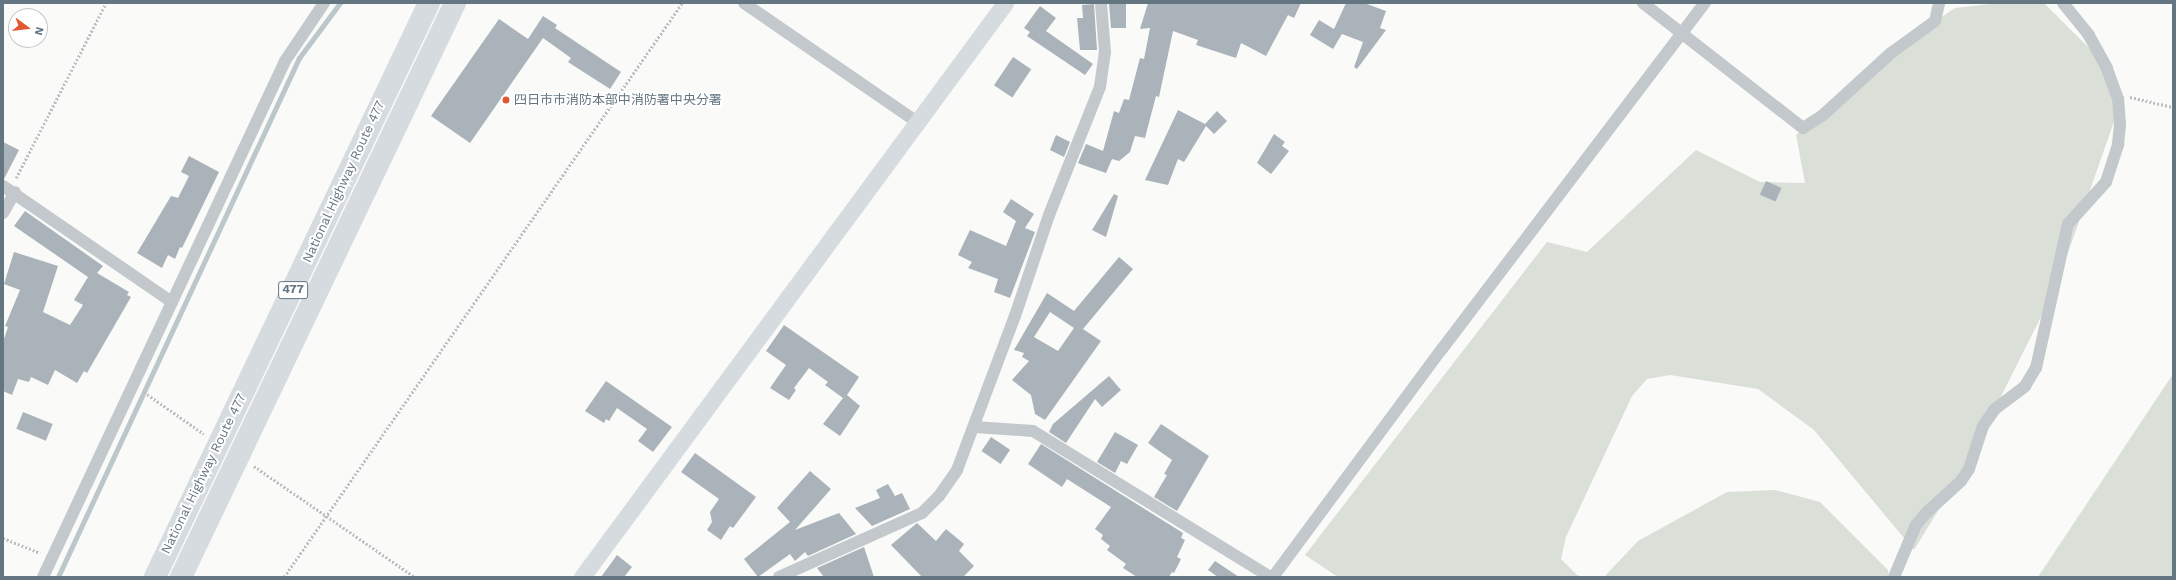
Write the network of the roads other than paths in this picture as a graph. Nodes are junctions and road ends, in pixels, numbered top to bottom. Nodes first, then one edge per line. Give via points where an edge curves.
1 (324, 3) edge
2 (429, 3) edge
3 (454, 3) edge
4 (744, 3) edge
5 (1005, 3) edge
6 (1101, 3) edge
7 (1643, 3) edge
8 (1704, 3) edge
9 (2063, 3) edge
10 (1937, 4) edge
11 (1682, 32) junction
12 (916, 122) junction
13 (9, 189) edge
14 (3, 214) edge
15 (172, 302) junction
16 (975, 427) junction
17 (43, 577) edge
18 (154, 577) edge
19 (181, 577) edge
20 (582, 577) edge
21 (779, 577) edge
22 (1270, 577) edge
23 (1273, 577) edge
24 (1894, 577) edge

1 - 15 street via 285,61
2 - 18 highway, National Highway Route 477 / 477
3 - 19 highway, National Highway Route 477 / 477
4 - 12 street
5 - 12 street
6 - 16 street via 1105,52 1100,87 1049,216
7 - 11 street
8 - 11 street
9 - 24 street via 2089,35 2107,68 2116,94 2120,125 2118,144 2106,182 2068,224 2036,368 2025,386 1995,409 1983,426 1969,469 1916,525
10 - 11 street via 1936,21 1891,53 1823,116 1803,128
11 - 23 street
12 - 20 street
13 - 14 street
13 - 15 street
15 - 17 street
16 - 21 street via 957,470 928,508 902,524 845,546
16 - 22 street via 1033,431

